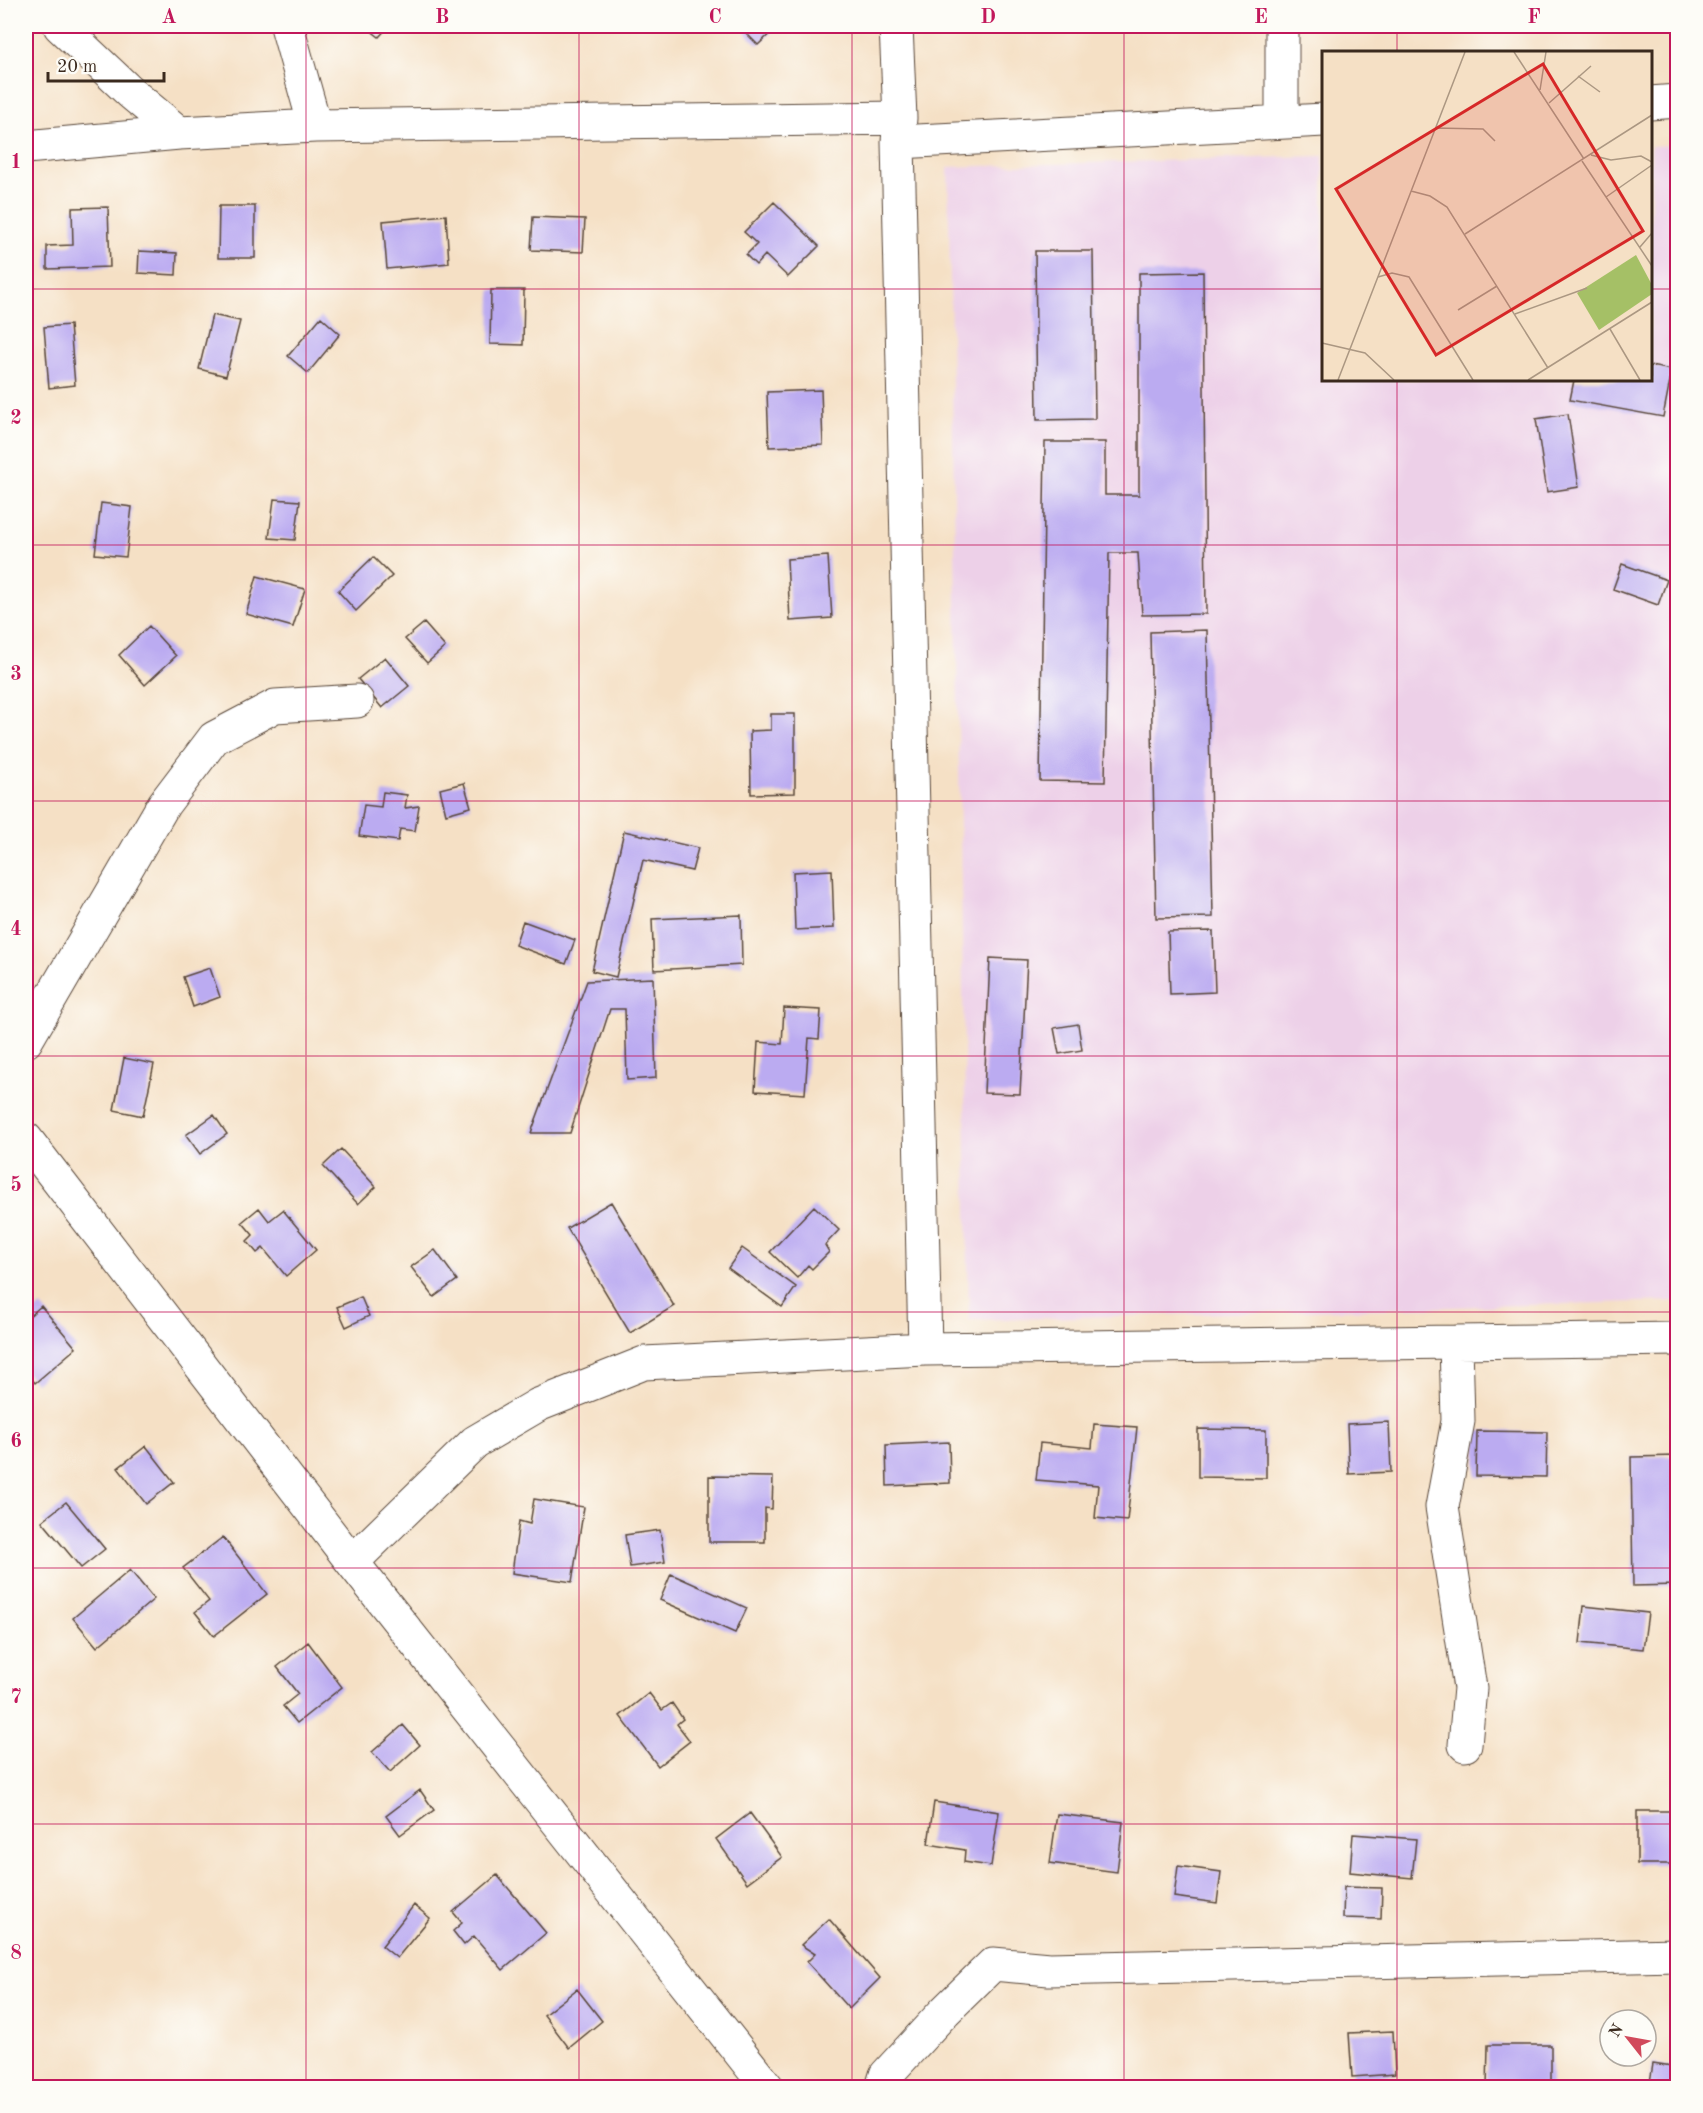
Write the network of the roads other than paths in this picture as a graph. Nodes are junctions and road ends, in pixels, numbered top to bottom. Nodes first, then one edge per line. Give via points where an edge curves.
1 (60, 26) edge
2 (287, 26) edge
3 (1282, 26) edge
4 (903, 31) edge
5 (1677, 101) edge
6 (1652, 103) edge
7 (1322, 120) edge
8 (1282, 122) junction
9 (315, 126) junction
10 (899, 130) junction
11 (179, 133) junction
12 (26, 147) edge
13 (357, 701) dead end
14 (26, 1041) edge
15 (26, 1139) edge
16 (1677, 1338) edge
17 (1456, 1342) junction
18 (926, 1349) junction
19 (352, 1562) junction
20 (1465, 1745) dead end
21 (1677, 1955) edge
22 (768, 2088) edge
23 (882, 2088) edge

1 - 11 street
2 - 9 street
3 - 8 street
4 - 10 street
5 - 6 street
7 - 8 street
8 - 10 street
9 - 10 street
9 - 11 street
10 - 18 street
11 - 12 street
13 - 14 street via 275,706 214,738 164,804
15 - 19 street
16 - 17 street
17 - 18 street
17 - 20 street via 1458,1421 1442,1507 1470,1688
18 - 19 street via 644,1363 538,1405 475,1442
19 - 22 street
21 - 23 street via 1061,1969 993,1964 886,2075

